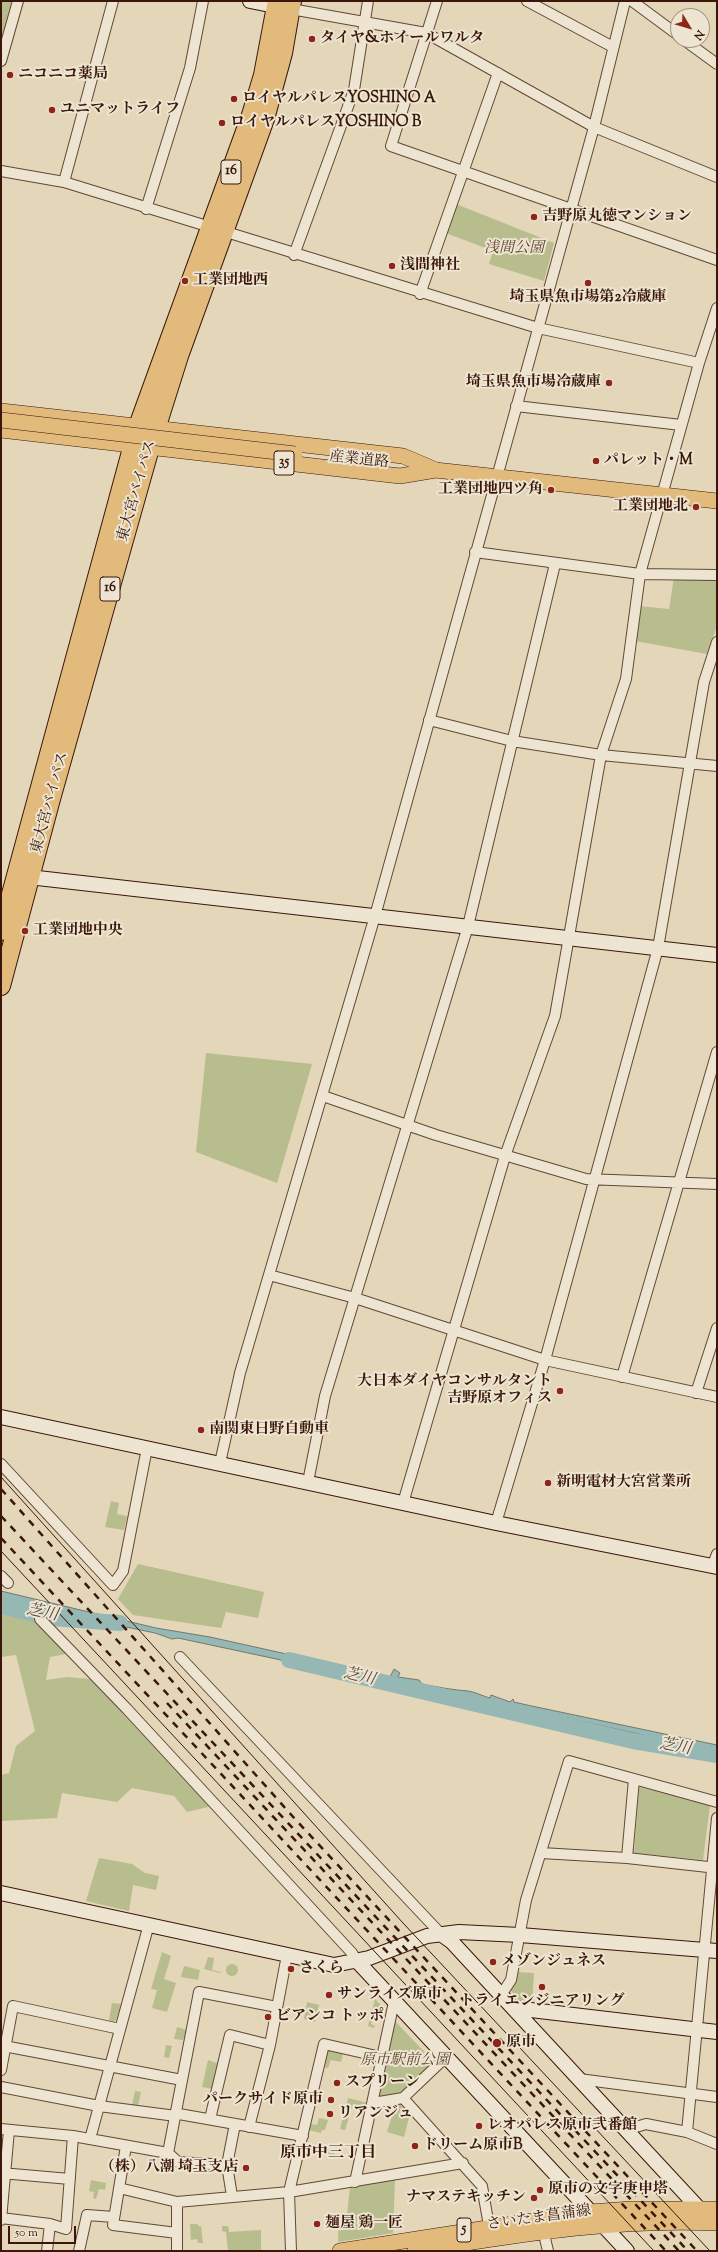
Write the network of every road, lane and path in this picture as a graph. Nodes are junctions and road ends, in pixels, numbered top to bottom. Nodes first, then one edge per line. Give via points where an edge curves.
1 (18, 1) edge
2 (112, 1) edge
3 (202, 1) edge
4 (250, 1) edge
5 (368, 1) edge
6 (437, 1) edge
7 (527, 1) edge
8 (625, 1) edge
9 (632, 1) edge
10 (284, 4) edge
11 (365, 22) junction
12 (670, 29) edge
13 (426, 33) junction
14 (613, 47) junction
15 (695, 48) edge
16 (1, 61) edge
17 (717, 64) edge
18 (498, 73) junction
19 (594, 127) junction
20 (1, 171) edge
21 (463, 171) junction
22 (717, 177) edge
23 (64, 182) junction
24 (571, 208) junction
25 (146, 209) junction
26 (218, 231) junction
27 (294, 255) junction
28 (717, 260) edge
29 (420, 294) junction
30 (717, 308) edge
31 (538, 328) junction
32 (699, 363) junction
33 (516, 406) junction
34 (1, 411) edge
35 (1, 420) edge
36 (681, 425) junction
37 (138, 426) junction
38 (157, 428) junction
39 (1, 430) edge
40 (132, 446) junction
41 (150, 448) junction
42 (436, 470) junction
43 (497, 477) junction
44 (662, 495) junction
45 (717, 501) edge
46 (475, 552) junction
47 (555, 564) junction
48 (640, 574) junction
49 (717, 575) edge
50 (717, 642) edge
51 (429, 720) junction
52 (512, 741) junction
53 (601, 755) junction
54 (690, 763) junction
55 (717, 766) edge
56 (23, 876) junction
57 (375, 916) junction
58 (468, 926) junction
59 (1, 931) edge
60 (568, 937) junction
61 (658, 948) junction
62 (717, 955) edge
63 (1, 986) edge
64 (717, 1052) edge
65 (323, 1096) junction
66 (408, 1126) junction
67 (505, 1156) junction
68 (594, 1180) junction
69 (678, 1182) junction
70 (717, 1184) edge
71 (269, 1275) junction
72 (355, 1298) junction
73 (717, 1328) edge
74 (454, 1331) junction
75 (545, 1360) junction
76 (622, 1377) junction
77 (696, 1393) junction
78 (717, 1398) edge
79 (1, 1417) edge
80 (147, 1448) junction
81 (220, 1463) junction
82 (1, 1464) edge
83 (308, 1482) junction
84 (403, 1502) junction
85 (496, 1523) junction
86 (715, 1563) edge
87 (1, 1576) edge
88 (8, 1583) dead end
89 (40, 1620) dead end
90 (180, 1657) dead end
91 (634, 1779) junction
92 (717, 1802) edge
93 (717, 1818) edge
94 (541, 1853) junction
95 (627, 1858) junction
96 (715, 1868) edge
97 (1, 1893) edge
98 (149, 1924) junction
99 (441, 1934) junction
100 (520, 1935) junction
101 (711, 1950) edge
102 (287, 1955) junction
103 (357, 1961) junction
104 (501, 1995) junction
105 (394, 2002) junction
106 (277, 2007) junction
107 (514, 2008) junction
108 (120, 2029) junction
109 (697, 2030) junction
110 (717, 2032) edge
111 (270, 2045) junction
112 (3, 2049) edge
113 (381, 2057) junction
114 (446, 2057) junction
115 (110, 2067) junction
116 (1, 2070) edge
117 (579, 2079) junction
118 (182, 2080) junction
119 (1, 2088) edge
120 (691, 2094) junction
121 (717, 2097) edge
122 (403, 2098) junction
123 (373, 2102) junction
124 (98, 2106) junction
125 (176, 2116) junction
126 (210, 2119) junction
127 (235, 2124) junction
128 (248, 2127) junction
129 (5, 2129) edge
130 (626, 2130) junction
131 (687, 2132) junction
132 (73, 2136) junction
133 (303, 2136) junction
134 (90, 2139) junction
135 (717, 2144) edge
136 (126, 2146) junction
137 (168, 2153) junction
138 (463, 2163) junction
139 (227, 2165) junction
140 (3, 2173) edge
141 (70, 2179) junction
142 (355, 2182) junction
143 (119, 2188) junction
144 (289, 2192) junction
145 (232, 2196) junction
146 (177, 2202) junction
147 (699, 2209) junction
148 (590, 2212) junction
149 (114, 2217) junction
150 (1, 2219) edge
151 (716, 2221) edge
152 (50, 2224) junction
153 (602, 2224) junction
154 (489, 2226) junction
155 (543, 2230) junction
156 (177, 2233) junction
157 (47, 2251) edge
158 (79, 2251) edge
159 (177, 2251) edge
160 (291, 2251) edge
161 (340, 2251) edge
162 (415, 2251) edge
163 (548, 2251) edge
164 (627, 2251) edge

1 - 16 street
2 - 23 street
3 - 25 street via 190,68
4 - 10 street
5 - 11 street
6 - 13 street
7 - 14 street
8 - 14 street
9 - 12 street
10 - 11 street
10 - 26 highway, 東大宮バイパス / 16
11 - 13 street
11 - 27 street via 354,90
13 - 18 street
13 - 21 street via 391,146
14 - 19 street
15 - 17 street
18 - 19 street
18 - 21 street
19 - 22 street
19 - 24 street
20 - 23 street
21 - 24 street
21 - 29 street
23 - 25 street
24 - 28 street
24 - 31 street
25 - 26 street
26 - 27 street
26 - 37 highway, 東大宮バイパス / 16
26 - 38 highway, 東大宮バイパス / 16
27 - 29 street
29 - 31 street
30 - 32 street
31 - 32 street
31 - 33 street
32 - 36 street
33 - 36 street
33 - 43 street
34 - 37 main road, 35
35 - 42 main road, 産業道路 / 35, bridge
36 - 44 street
37 - 38 main road, 35
37 - 40 highway, 東大宮バイパス / 16
38 - 41 highway, 東大宮バイパス / 16
38 - 42 main road, 35 via 403,456
39 - 40 main road, 35
40 - 41 main road, 35
40 - 56 highway, 東大宮バイパス / 16
41 - 42 main road, 35 via 400,476
41 - 56 highway, 東大宮バイパス / 16
42 - 43 main road, 産業道路 / 35
43 - 44 main road, 産業道路 / 35
43 - 46 street
44 - 45 main road, 産業道路 / 35
44 - 48 street
46 - 47 street
46 - 51 street
47 - 48 street
47 - 52 street
48 - 49 street
48 - 53 street via 626,679
50 - 54 street via 704,682
51 - 52 street
51 - 57 street
52 - 53 street
52 - 58 street
53 - 54 street
53 - 60 street
54 - 55 street
54 - 61 street
56 - 57 street
56 - 59 highway, 東大宮バイパス / 16
56 - 63 highway, 東大宮バイパス / 16
57 - 58 street
57 - 65 street
58 - 60 street
58 - 66 street
60 - 61 street
60 - 67 street via 555,1016
61 - 62 street
61 - 68 street
64 - 69 street
65 - 66 street
65 - 71 street
66 - 67 street
66 - 72 street
67 - 68 street
67 - 74 street
68 - 69 street
68 - 75 street
69 - 70 street
69 - 76 street
71 - 72 street
71 - 81 street via 240,1373
72 - 74 street
72 - 83 street via 325,1396
73 - 77 street
74 - 75 street
74 - 84 street
75 - 76 street
75 - 85 street
76 - 77 street
77 - 78 street
79 - 80 street
80 - 81 street
80 - 82 street via 123,1571 113,1585
81 - 83 street
83 - 84 street
84 - 85 street
85 - 86 street
87 - 88 street
89 - 103 street via 127,1709 352,1952
90 - 99 street
91 - 92 street
91 - 94 street via 569,1761
91 - 95 street
93 - 96 street
94 - 95 street
94 - 100 street via 526,1900
95 - 96 street
96 - 101 street
97 - 98 street
98 - 102 street
98 - 108 street
99 - 100 street via 459,1932
99 - 103 street via 428,1936
99 - 104 street via 452,1942
100 - 101 street
100 - 104 street via 511,1980
101 - 109 street
102 - 103 street via 334,1965
102 - 106 street
103 - 105 street
104 - 107 street
105 - 113 street
105 - 114 street
106 - 111 street
106 - 118 street via 199,1992
107 - 109 street
107 - 117 street
108 - 112 street via 13,2006
108 - 115 street
109 - 110 street
109 - 120 street
111 - 126 street via 230,2035
111 - 128 street
112 - 115 street
112 - 116 street
113 - 123 street
113 - 133 street via 324,2044
114 - 122 street
114 - 148 street
115 - 118 street
115 - 124 street
117 - 120 street
117 - 130 street
118 - 125 street
119 - 124 street
120 - 121 street
120 - 131 street
122 - 123 street
122 - 138 street
123 - 142 street
124 - 125 street
124 - 134 street
125 - 126 street via 179,2114
125 - 137 street
126 - 127 street
127 - 128 street
127 - 139 street
128 - 133 street
129 - 132 street
129 - 140 street
130 - 131 street via 646,2124
130 - 147 street
131 - 135 street
132 - 134 street
132 - 141 street
133 - 144 street
134 - 136 street
136 - 137 street
136 - 143 street
137 - 139 street via 178,2162
138 - 142 street
138 - 154 street via 482,2186
139 - 145 street
140 - 141 street
140 - 150 street
141 - 152 street via 66,2229
142 - 144 street
143 - 146 street
143 - 149 street
144 - 145 street
144 - 160 street
145 - 146 street
146 - 156 street
147 - 148 main road, さいたま菖蒲線 / 5
147 - 151 main road, さいたま菖蒲線 / 5
148 - 153 street
148 - 154 main road, さいたま菖蒲線 / 5
149 - 156 street via 113,2225
149 - 158 street via 87,2215
150 - 152 street
151 - 153 main road, さいたま菖蒲線 / 5
152 - 157 street
153 - 155 main road, さいたま菖蒲線 / 5
153 - 164 street
154 - 161 main road, さいたま菖蒲線 / 5
155 - 162 main road, さいたま菖蒲線 / 5
155 - 163 street
156 - 159 street

